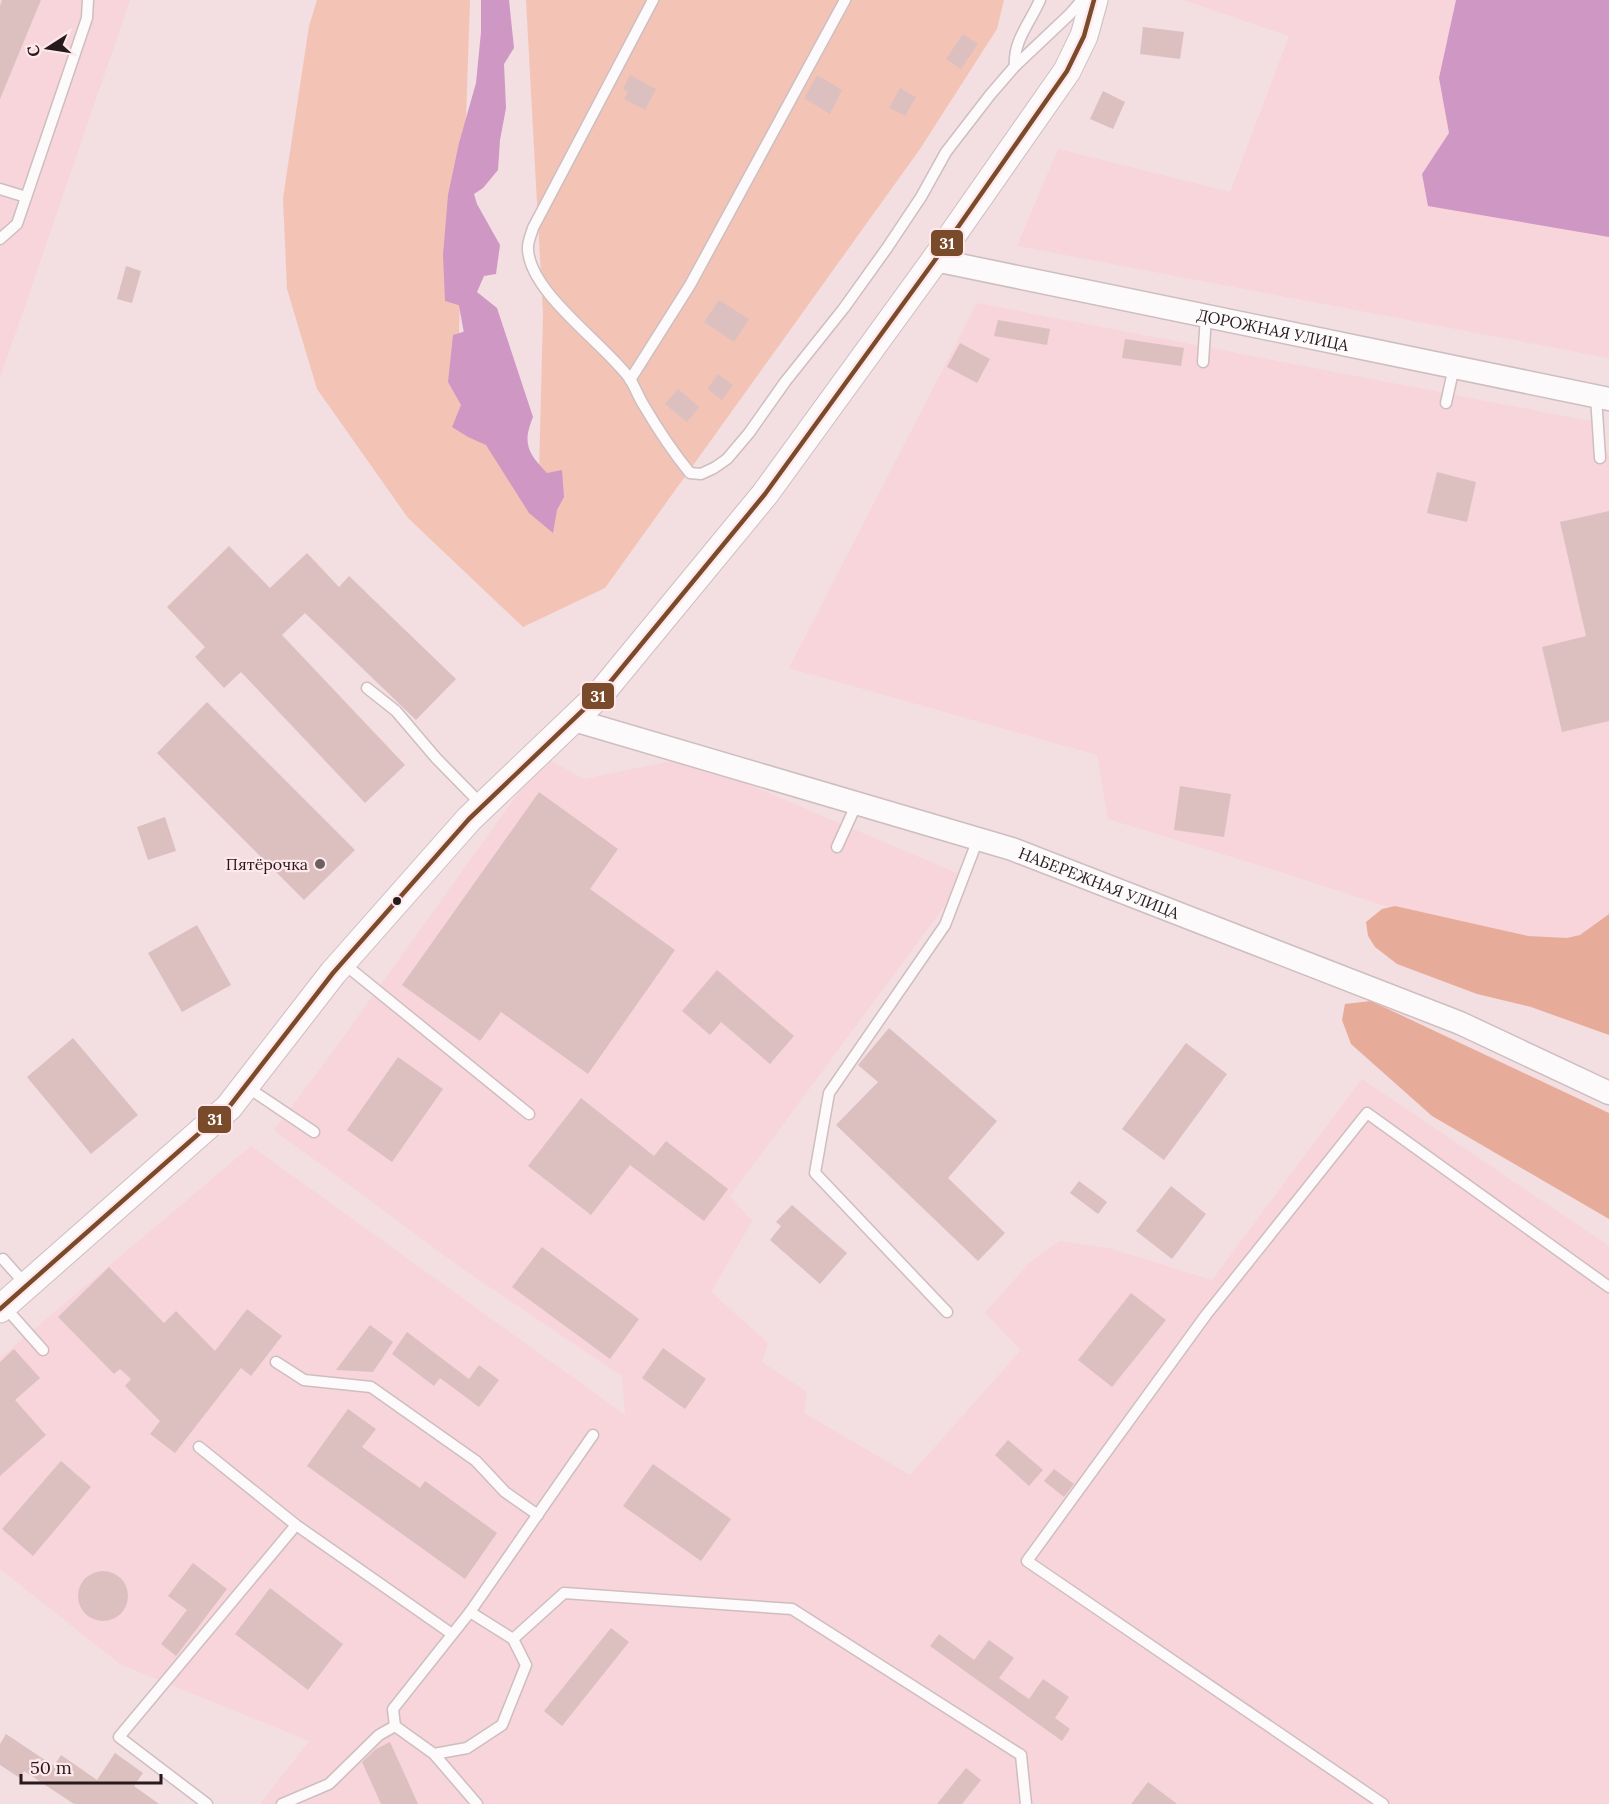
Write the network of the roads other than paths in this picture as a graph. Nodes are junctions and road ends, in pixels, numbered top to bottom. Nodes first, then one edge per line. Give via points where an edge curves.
1 (88, 0) edge
2 (653, 0) edge
3 (845, 0) edge
4 (1040, 0) edge
5 (1083, 0) edge
6 (1094, 0) edge
7 (1015, 66) junction
8 (0, 189) edge
9 (26, 197) junction
10 (0, 239) edge
11 (935, 260) junction
12 (1206, 316) junction
13 (1203, 362) dead end
14 (1454, 367) junction
15 (630, 380) junction
16 (1603, 398) edge
17 (1446, 403) dead end
18 (1600, 458) dead end
19 (368, 688) dead end
20 (574, 720) junction
21 (857, 803) junction
22 (483, 806) junction
23 (978, 839) junction
24 (837, 847) dead end
25 (342, 962) junction
26 (246, 1086) junction
27 (1609, 1093) edge
28 (530, 1114) dead end
29 (314, 1132) dead end
30 (3, 1259) dead end
31 (27, 1286) junction
32 (1609, 1287) edge
33 (2, 1308) edge
34 (947, 1312) dead end
35 (43, 1350) dead end
36 (276, 1362) dead end
37 (593, 1435) dead end
38 (199, 1447) dead end
39 (538, 1515) junction
40 (296, 1525) junction
41 (470, 1612) junction
42 (452, 1635) junction
43 (513, 1639) junction
44 (395, 1726) junction
45 (434, 1754) junction
46 (207, 1804) edge
47 (282, 1804) edge
48 (477, 1804) edge
49 (1026, 1804) edge
50 (1383, 1804) edge

1 - 9 lane via 87,18
2 - 15 lane via 533,228 527,248 530,261 553,299
3 - 15 lane via 690,285
4 - 7 lane via 1018,41
5 - 7 lane
6 - 11 street via 1084,36 1067,71
7 - 15 lane via 946,152 921,197 850,299 728,459 701,474 690,473
8 - 9 lane
9 - 10 lane via 17,224
11 - 12 street, ДОРОЖНАЯ УЛИЦА
11 - 20 street via 765,494 602,692
12 - 13 lane
12 - 14 street, ДОРОЖНАЯ УЛИЦА
14 - 16 street, ДОРОЖНАЯ УЛИЦА
14 - 17 lane
16 - 18 lane
19 - 22 lane via 396,711
20 - 21 street, НАБЕРЕЖНАЯ УЛИЦА
20 - 22 street
21 - 23 street, НАБЕРЕЖНАЯ УЛИЦА
21 - 24 lane
22 - 25 street
23 - 27 street, НАБЕРЕЖНАЯ УЛИЦА via 1460,1023
23 - 34 lane via 945,925 829,1093 815,1173
25 - 26 street
25 - 28 lane
26 - 29 lane
26 - 31 street via 230,1107
30 - 31 lane
31 - 33 street
32 - 50 lane via 1367,1113 1206,1315 1027,1561
33 - 35 lane
36 - 39 lane via 304,1380 371,1387 476,1461 505,1492
37 - 39 lane
38 - 40 lane
39 - 41 lane
40 - 42 lane
40 - 46 lane via 119,1737
41 - 42 lane
41 - 43 lane
42 - 44 lane via 393,1709
43 - 45 lane via 526,1665 502,1725 468,1748
43 - 49 lane via 564,1593 792,1608 1021,1755
44 - 45 lane
44 - 47 lane via 379,1735 329,1784
45 - 48 lane

